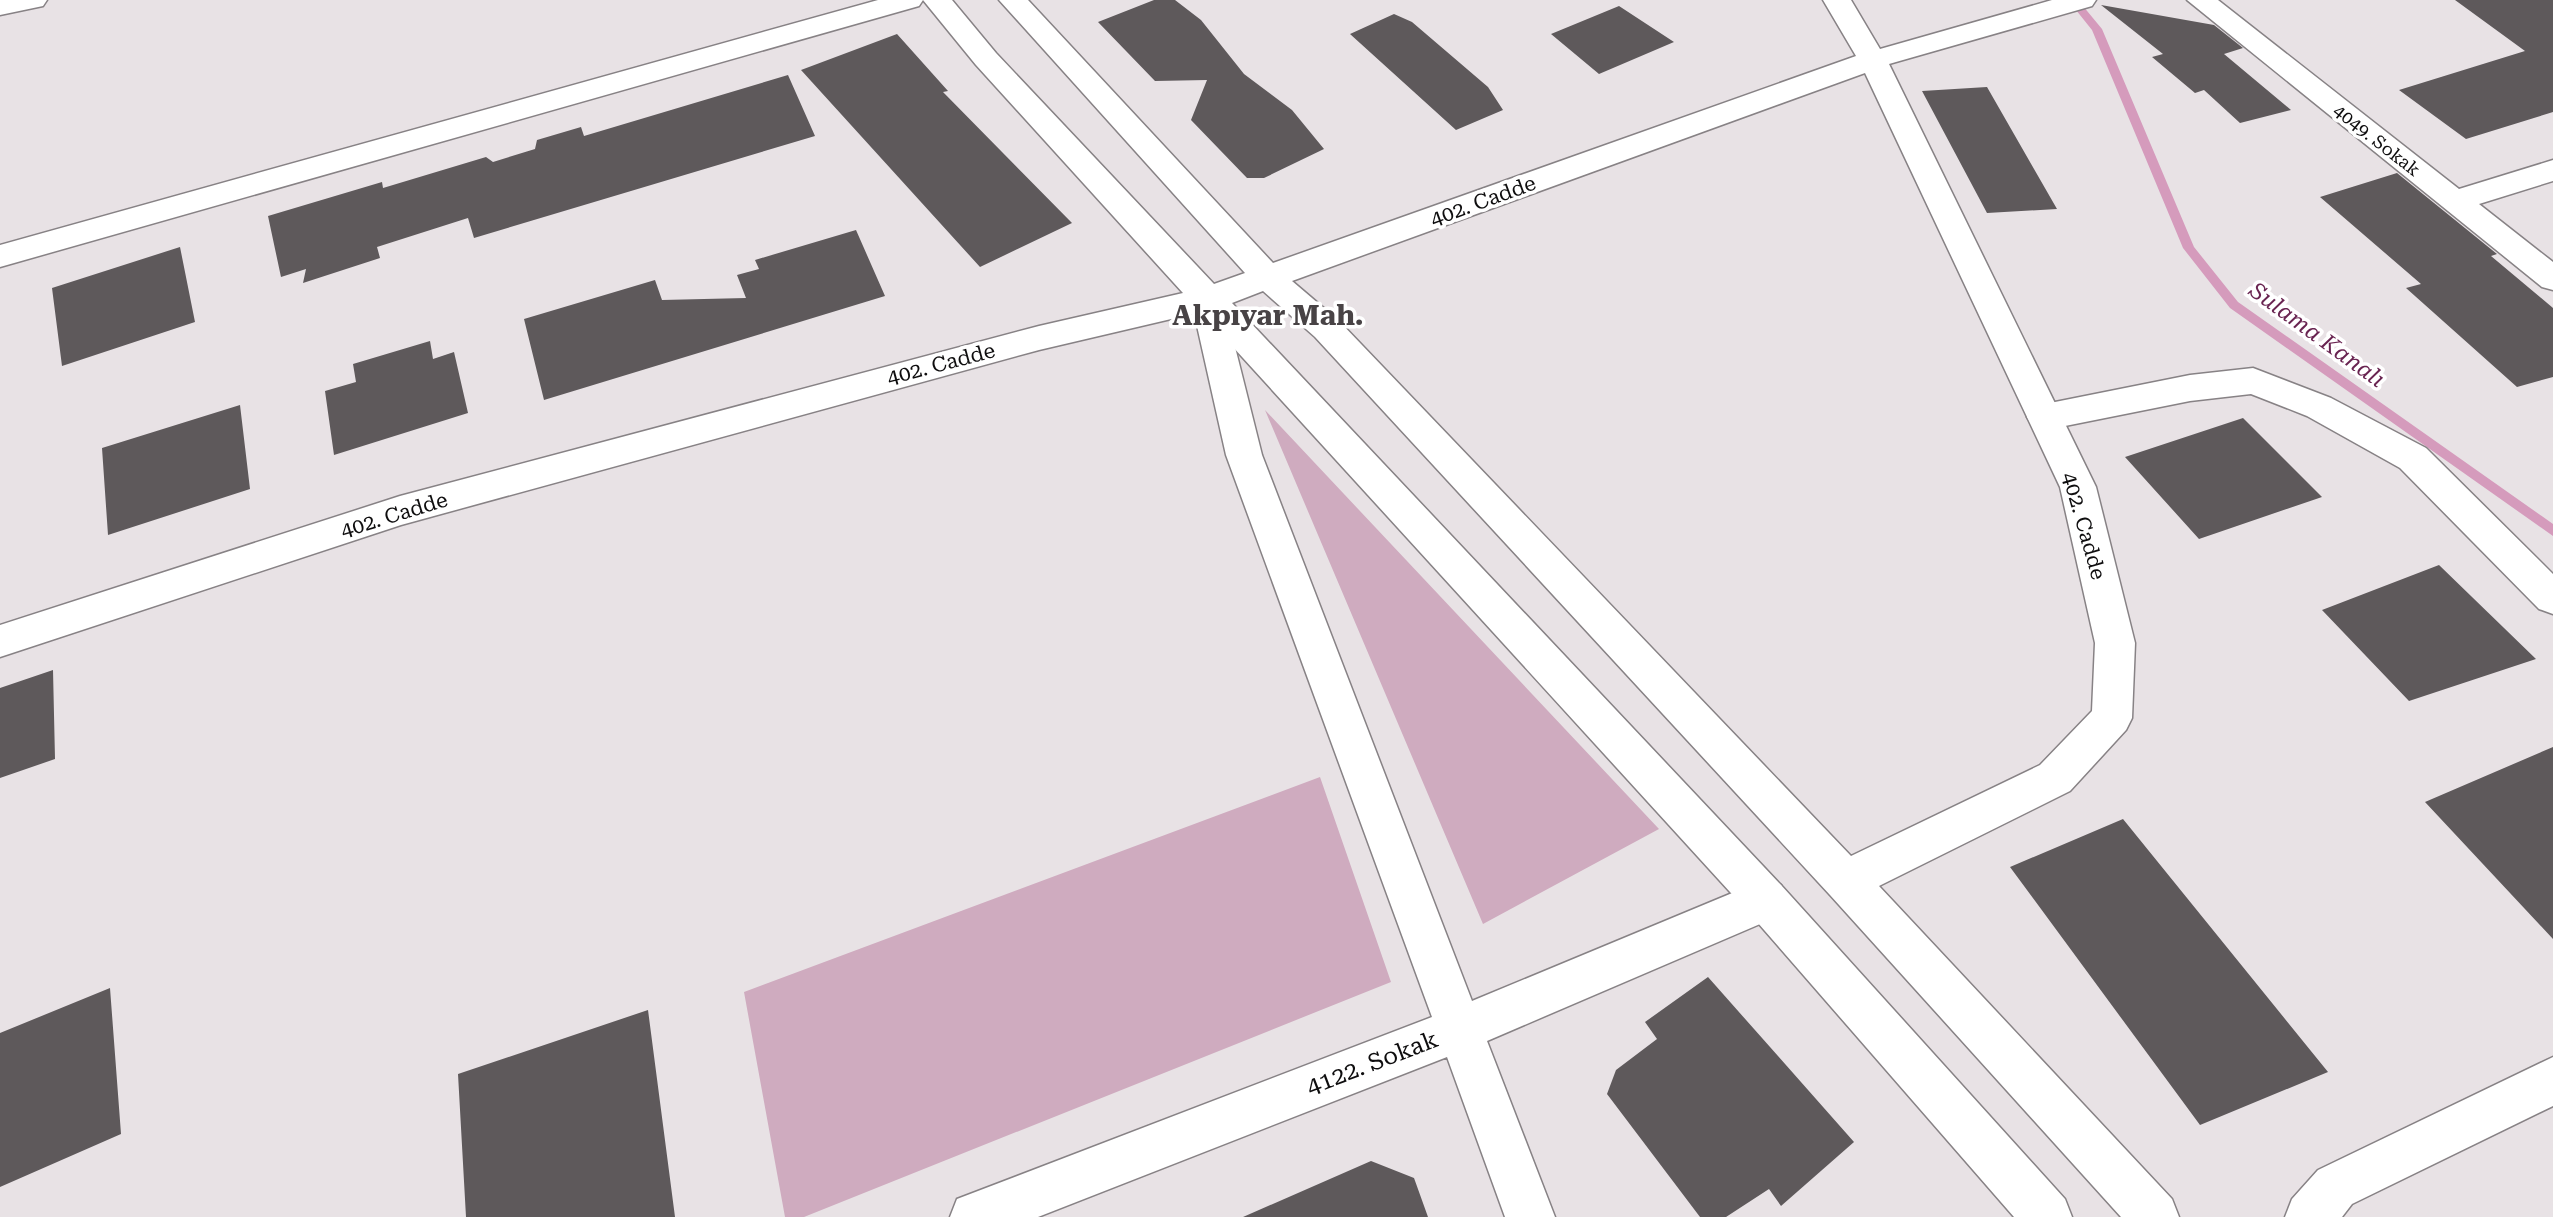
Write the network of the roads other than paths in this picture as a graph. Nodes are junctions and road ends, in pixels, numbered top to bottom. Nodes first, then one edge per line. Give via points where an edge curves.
1 (33, 0) edge
2 (909, 0) edge
3 (937, 0) edge
4 (1013, 0) edge
5 (1837, 0) edge
6 (2201, 0) edge
7 (2072, 3) edge
8 (0, 7) edge
9 (1873, 60) junction
10 (2553, 170) edge
11 (2455, 201) junction
12 (0, 256) edge
13 (1268, 278) junction
14 (2553, 279) edge
15 (1207, 299) junction
16 (2045, 417) junction
17 (2553, 598) edge
18 (0, 641) edge
19 (1845, 881) junction
20 (1766, 900) junction
21 (1460, 1029) junction
22 (2553, 1081) edge
23 (975, 1217) edge
24 (1530, 1217) edge
25 (2047, 1217) edge
26 (2154, 1217) edge
27 (2310, 1217) edge

1 - 8 street
2 - 12 street
3 - 15 street
4 - 13 street
5 - 9 street, 402. Cadde
6 - 11 street, 4049. Sokak
7 - 9 street, 402. Cadde
9 - 13 street, 402. Cadde
9 - 16 street, 402. Cadde
10 - 11 street
11 - 14 street, 4049. Sokak
13 - 15 street, 402. Cadde
13 - 19 street via 1327,329
15 - 18 street, 402. Cadde via 1039,338 400,511
15 - 20 street
15 - 21 street via 1244,455
16 - 17 street via 2190,388 2253,381 2319,407 2413,458
16 - 19 street, 402. Cadde via 2078,487 2115,643 2112,718 2055,778
19 - 26 street
20 - 21 street, 4122. Sokak
20 - 25 street
21 - 23 street, 4122. Sokak
21 - 24 street
22 - 27 street via 2335,1187

